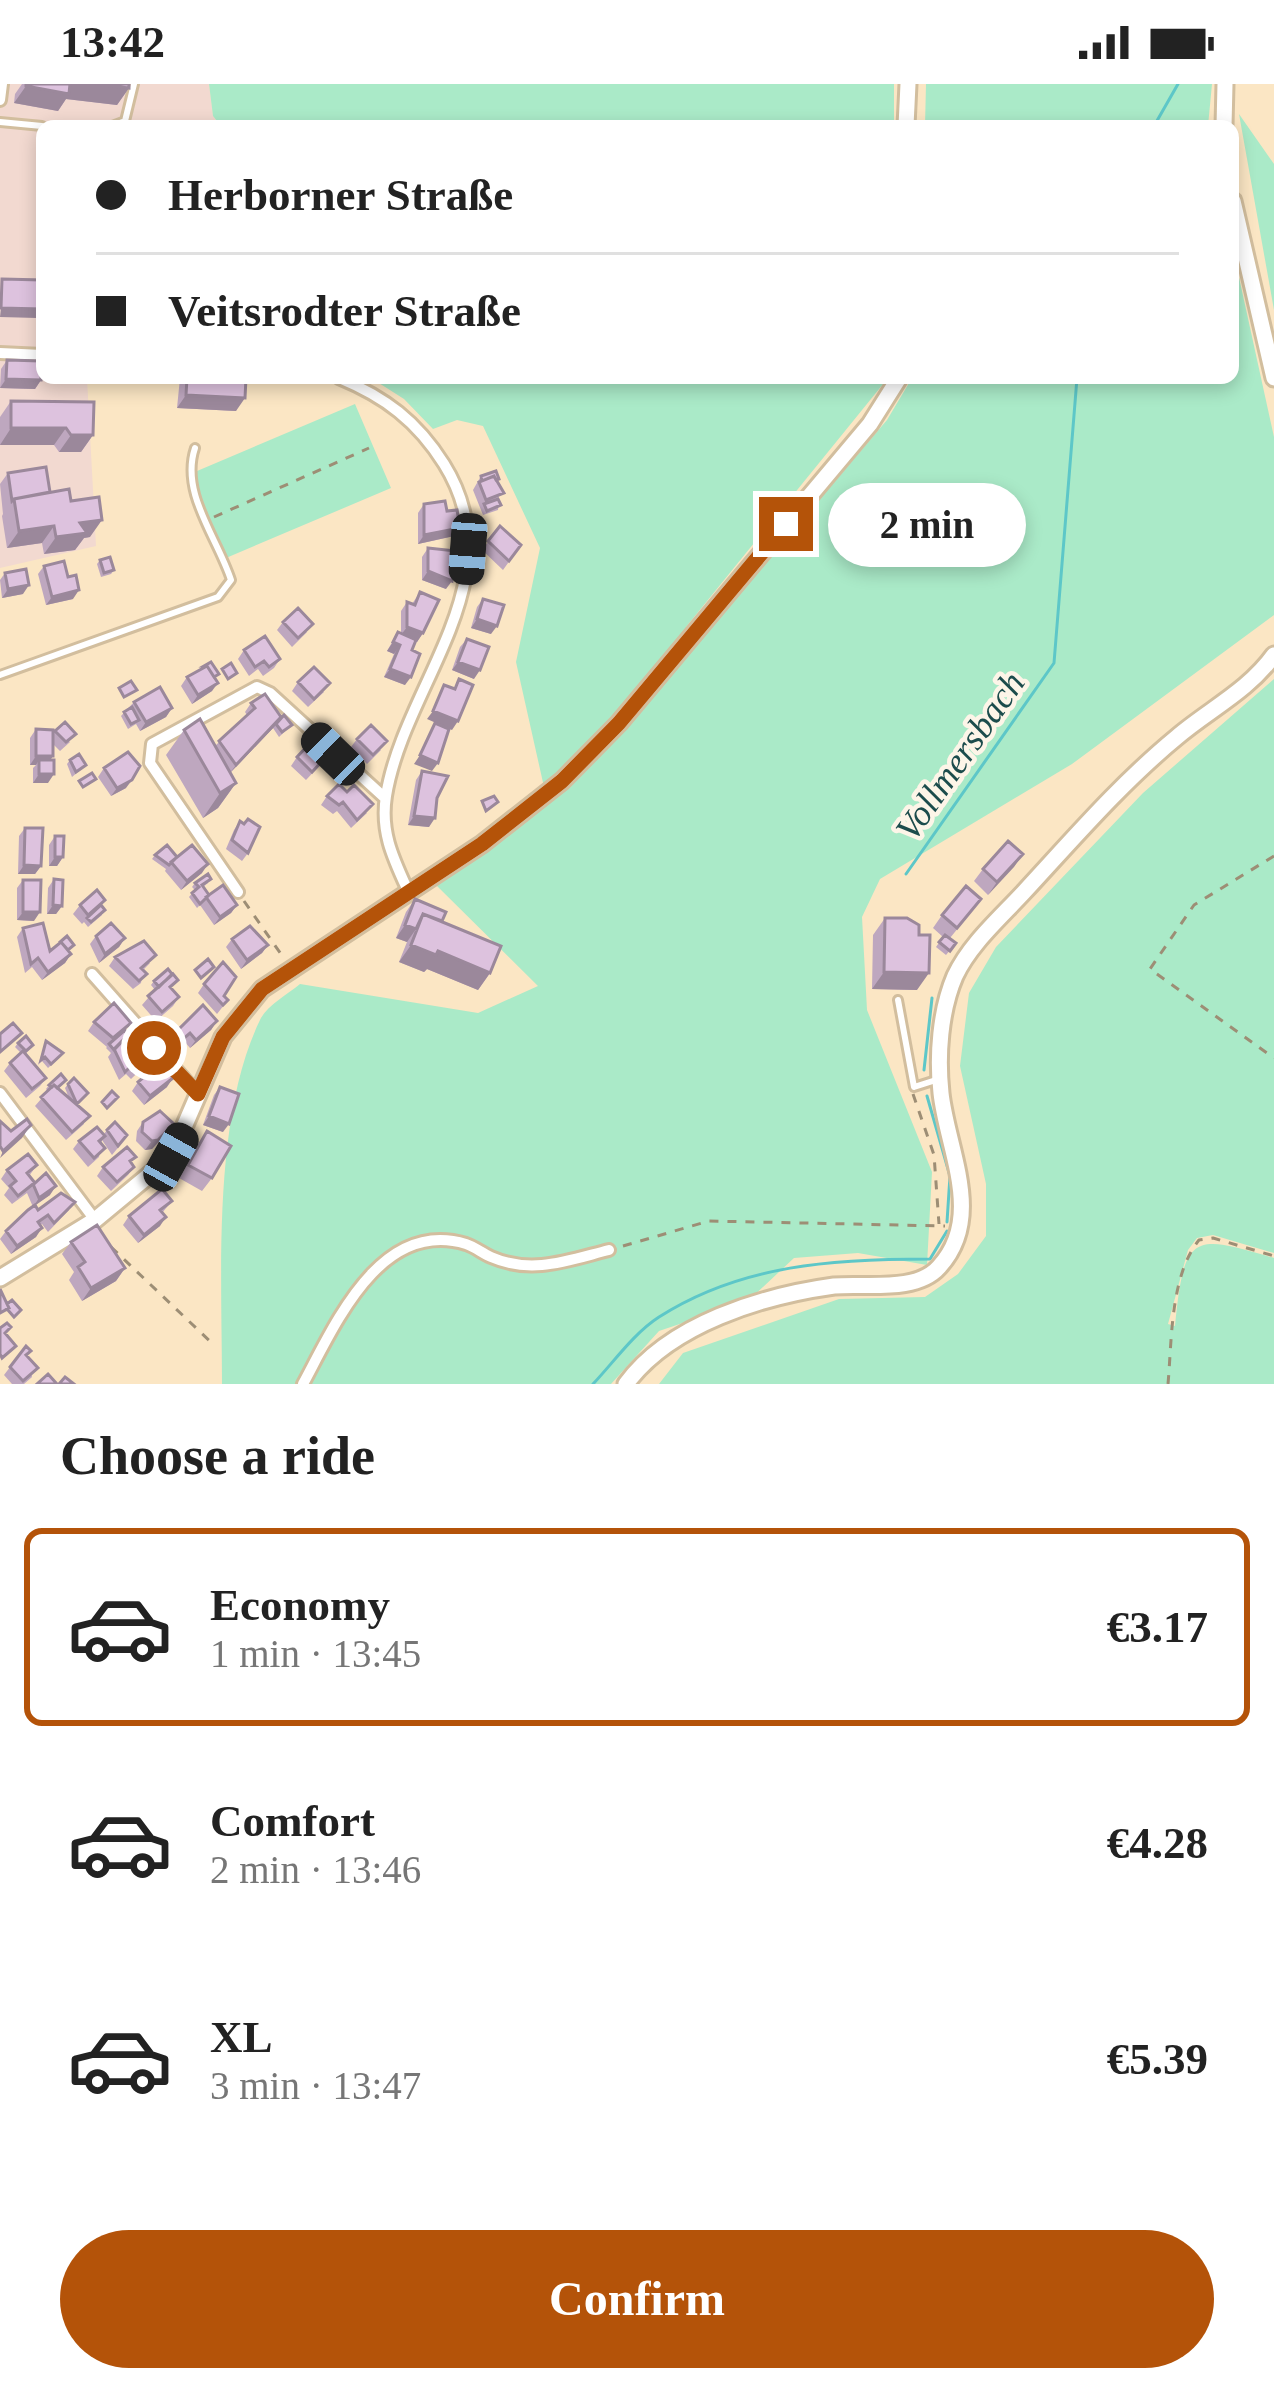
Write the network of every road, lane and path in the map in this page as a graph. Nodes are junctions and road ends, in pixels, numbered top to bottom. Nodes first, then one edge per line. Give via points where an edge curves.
1 (2, 84) edge
2 (134, 84) edge
3 (908, 84) edge
4 (1225, 84) edge
5 (0, 100) edge
6 (124, 120) edge
7 (906, 120) edge
8 (1224, 120) edge
9 (0, 122) edge
10 (36, 125) edge
11 (1239, 226) edge
12 (0, 353) edge
13 (36, 355) edge
14 (1274, 378) edge
15 (350, 384) edge
16 (894, 384) edge
17 (195, 448) dead end
18 (369, 448) dead end
19 (206, 520) junction
20 (1274, 655) edge
21 (0, 675) edge
22 (385, 798) junction
23 (1274, 856) edge
24 (238, 892) joint
25 (409, 893) junction
26 (291, 969) junction
27 (92, 974) dead end
28 (898, 1000) dead end
29 (1274, 1058) edge
30 (940, 1079) junction
31 (914, 1087) junction
32 (0, 1094) edge
33 (198, 1094) junction
34 (92, 1222) junction
35 (939, 1226) junction
36 (959, 1227) junction
37 (609, 1250) joint
38 (1274, 1256) edge
39 (0, 1278) edge
40 (215, 1346) dead end
41 (303, 1384) edge
42 (626, 1384) edge
43 (1168, 1384) edge

1 - 5 street
2 - 6 lane
3 - 7 street
4 - 8 street
9 - 10 lane
11 - 14 street
12 - 13 street
15 - 22 street via 401,411 429,440 450,474 468,549 452,629
16 - 25 street via 870,424 619,723 562,781
17 - 19 lane via 188,480
18 - 19 path
19 - 21 lane via 231,580 218,597
20 - 30 street via 1143,768 982,938 949,996
22 - 24 street via 257,687 152,744 150,763
22 - 25 street via 385,841
23 - 29 path via 1194,905 1150,969
24 - 26 path
25 - 26 street
26 - 33 street via 238,1014
27 - 33 street
28 - 31 lane
30 - 31 lane
30 - 36 street via 961,1185
31 - 35 path via 934,1155
32 - 34 street
33 - 34 street via 171,1157
34 - 39 street
34 - 40 path
35 - 36 path
35 - 37 path via 709,1222
36 - 42 street via 946,1258 924,1278 824,1288 724,1317 664,1342
37 - 41 street via 543,1267 450,1241 412,1246 374,1270
38 - 43 path via 1198,1240 1174,1313

